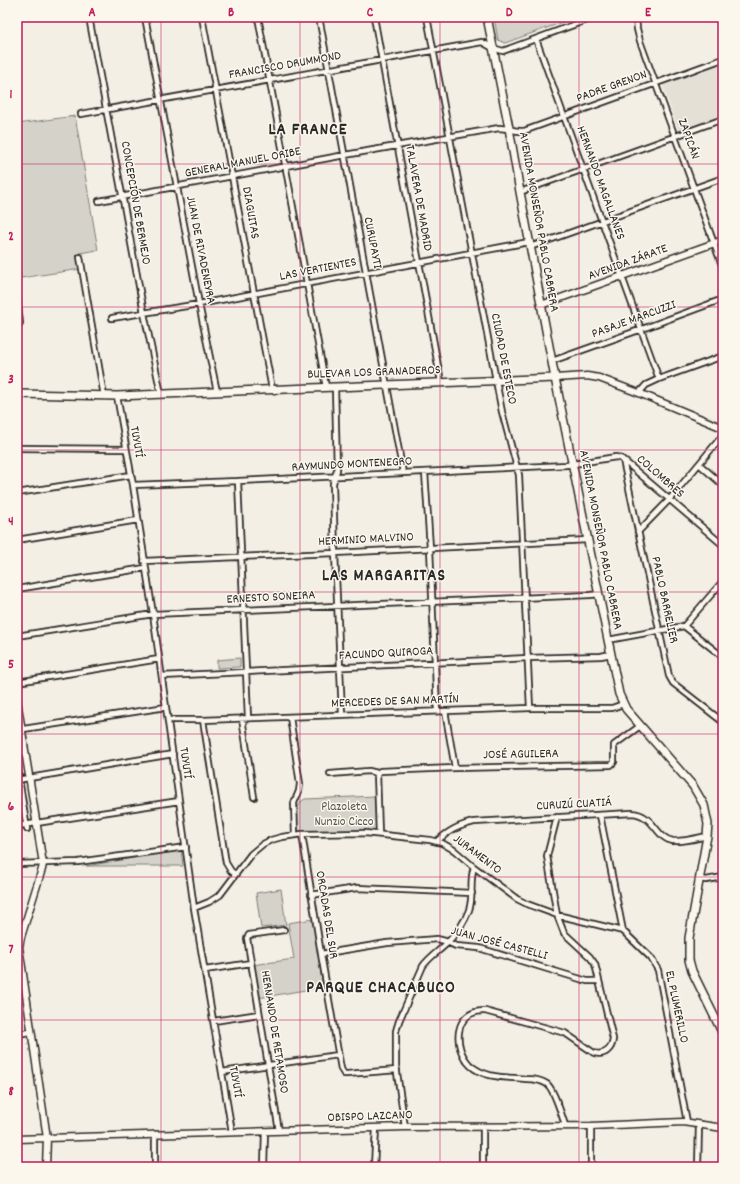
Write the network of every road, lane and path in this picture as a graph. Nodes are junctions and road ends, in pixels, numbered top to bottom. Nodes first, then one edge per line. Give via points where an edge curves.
1 (89, 17) edge
2 (145, 17) edge
3 (202, 17) edge
4 (258, 17) edge
5 (319, 17) edge
6 (374, 17) edge
7 (427, 17) edge
8 (487, 17) edge
9 (595, 17) edge
10 (636, 17) edge
11 (536, 39) junction
12 (493, 48) junction
13 (433, 51) junction
14 (723, 59) edge
15 (382, 60) junction
16 (329, 69) junction
17 (270, 80) junction
18 (656, 83) junction
19 (216, 90) junction
20 (161, 100) junction
21 (107, 110) junction
22 (81, 114) dead end
23 (564, 117) junction
24 (723, 119) edge
25 (509, 128) junction
26 (450, 136) junction
27 (674, 136) junction
28 (398, 146) junction
29 (345, 155) junction
30 (286, 166) junction
31 (583, 170) junction
32 (232, 176) junction
33 (723, 178) edge
34 (177, 186) junction
35 (694, 188) junction
36 (520, 192) junction
37 (123, 197) junction
38 (99, 201) dead end
39 (602, 222) junction
40 (723, 240) edge
41 (529, 244) junction
42 (714, 244) junction
43 (472, 254) junction
44 (80, 257) dead end
45 (419, 264) junction
46 (723, 268) edge
47 (366, 272) junction
48 (622, 277) junction
49 (307, 283) junction
50 (253, 294) junction
51 (17, 299) edge
52 (723, 299) edge
53 (199, 304) junction
54 (541, 305) junction
55 (144, 313) junction
56 (112, 318) dead end
57 (18, 324) edge
58 (642, 329) junction
59 (723, 356) edge
60 (552, 360) junction
61 (555, 378) junction
62 (659, 379) junction
63 (496, 380) junction
64 (441, 382) junction
65 (388, 385) junction
66 (326, 387) junction
67 (335, 387) junction
68 (272, 389) junction
69 (217, 392) junction
70 (639, 393) junction
71 (17, 394) edge
72 (160, 394) junction
73 (104, 396) junction
74 (117, 396) junction
75 (723, 428) edge
76 (723, 435) edge
77 (17, 448) edge
78 (126, 449) junction
79 (622, 459) junction
80 (573, 464) junction
81 (699, 464) junction
82 (518, 468) junction
83 (425, 472) junction
84 (403, 473) junction
85 (131, 475) junction
86 (335, 477) junction
87 (238, 481) junction
88 (132, 485) junction
89 (723, 485) edge
90 (17, 493) edge
91 (669, 500) junction
92 (138, 520) junction
93 (638, 532) junction
94 (17, 540) edge
95 (588, 540) junction
96 (523, 544) junction
97 (723, 545) edge
98 (430, 548) junction
99 (335, 553) junction
100 (241, 557) junction
101 (144, 561) junction
102 (145, 568) junction
103 (723, 581) edge
104 (17, 589) edge
105 (599, 594) junction
106 (525, 598) junction
107 (432, 603) junction
108 (337, 606) junction
109 (243, 610) junction
110 (153, 614) junction
111 (684, 626) junction
112 (659, 631) junction
113 (17, 636) edge
114 (608, 640) junction
115 (611, 654) junction
116 (723, 657) edge
117 (528, 658) junction
118 (159, 659) junction
119 (435, 663) junction
120 (340, 667) junction
121 (246, 671) junction
122 (162, 676) junction
123 (17, 682) edge
124 (17, 700) edge
125 (623, 704) junction
126 (166, 707) junction
127 (530, 708) junction
128 (437, 711) junction
129 (445, 711) junction
130 (342, 714) junction
131 (290, 717) junction
132 (245, 718) junction
133 (168, 720) junction
134 (203, 720) junction
135 (723, 722) edge
136 (640, 726) junction
137 (19, 729) edge
138 (173, 754) junction
139 (17, 766) edge
140 (455, 768) junction
141 (376, 773) junction
142 (330, 774) dead end
143 (29, 778) junction
144 (18, 780) edge
145 (254, 797) dead end
146 (179, 801) junction
147 (600, 815) junction
148 (557, 817) junction
149 (36, 824) junction
150 (17, 826) edge
151 (27, 827) junction
152 (302, 834) junction
153 (379, 834) junction
154 (295, 836) junction
155 (707, 836) junction
156 (437, 841) junction
157 (186, 847) junction
158 (17, 864) edge
159 (43, 864) junction
160 (474, 867) junction
161 (235, 874) junction
162 (723, 877) edge
163 (699, 879) junction
164 (472, 894) junction
165 (312, 895) junction
166 (194, 908) junction
167 (557, 915) junction
168 (284, 930) dead end
169 (623, 931) junction
170 (448, 942) junction
171 (18, 947) edge
172 (320, 954) junction
173 (251, 962) junction
174 (205, 970) junction
175 (599, 981) junction
176 (260, 1014) junction
177 (214, 1021) junction
178 (31, 1032) junction
179 (17, 1034) edge
180 (723, 1034) edge
181 (338, 1055) junction
182 (268, 1066) junction
183 (397, 1070) junction
184 (222, 1072) junction
185 (687, 1122) junction
186 (699, 1125) junction
187 (565, 1126) junction
188 (591, 1126) junction
189 (405, 1127) junction
190 (483, 1127) junction
191 (376, 1128) junction
192 (723, 1128) edge
193 (265, 1131) junction
194 (279, 1131) junction
195 (232, 1132) junction
196 (155, 1134) junction
197 (47, 1138) junction
198 (17, 1139) edge
199 (46, 1167) edge
200 (155, 1167) edge
201 (264, 1167) edge
202 (374, 1167) edge
203 (483, 1167) edge
204 (591, 1167) edge
205 (698, 1167) edge

1 - 21 street, CONCEPCIÓN DE BERMEJO
2 - 20 street, JUAN DE RIVADENEYRA
3 - 19 street, DIAGUITAS
4 - 17 street
5 - 16 street, CURUPAYTI
6 - 15 street, TALAVERA DE MADRID
7 - 13 street, CIUDAD DE ESTECO
8 - 12 main road, AVENIDA MONSEÑOR PABLO CABRERA
9 - 11 street, FRANCISCO DRUMMOND
10 - 18 street, ZAPICÁN via 640,40
11 - 12 street, FRANCISCO DRUMMOND via 503,51
11 - 23 street, HERNANDO MAGALLANES
12 - 13 street, FRANCISCO DRUMMOND via 482,42
12 - 25 main road, AVENIDA MONSEÑOR PABLO CABRERA
13 - 15 street, FRANCISCO DRUMMOND
13 - 26 street, CIUDAD DE ESTECO
14 - 18 street, PADRE GRENON
15 - 16 street, FRANCISCO DRUMMOND
15 - 28 street, TALAVERA DE MADRID
16 - 17 street, FRANCISCO DRUMMOND
16 - 29 street, CURUPAYTI
17 - 19 street, FRANCISCO DRUMMOND
17 - 30 street
18 - 23 street, PADRE GRENON
18 - 27 street, ZAPICÁN
19 - 20 street, FRANCISCO DRUMMOND
19 - 32 street, DIAGUITAS
20 - 21 street, FRANCISCO DRUMMOND
20 - 34 street, JUAN DE RIVADENEYRA
21 - 22 street, FRANCISCO DRUMMOND
21 - 37 street, CONCEPCIÓN DE BERMEJO
23 - 25 street, PADRE GRENON via 524,130 516,131
23 - 31 street, HERNANDO MAGALLANES
24 - 27 street
25 - 26 street, GENERAL MANUEL ORIBE
25 - 36 main road, AVENIDA MONSEÑOR PABLO CABRERA
26 - 28 street, GENERAL MANUEL ORIBE
26 - 43 street, CIUDAD DE ESTECO
27 - 31 street
27 - 35 street, ZAPICÁN
28 - 29 street, GENERAL MANUEL ORIBE
28 - 45 street, TALAVERA DE MADRID
29 - 30 street, GENERAL MANUEL ORIBE
29 - 47 street, CURUPAYTI
30 - 32 street, GENERAL MANUEL ORIBE
30 - 49 street
31 - 36 street
31 - 39 street, HERNANDO MAGALLANES
32 - 34 street, GENERAL MANUEL ORIBE
32 - 50 street, DIAGUITAS
33 - 35 street, LAS VERTIENTES
34 - 37 street, GENERAL MANUEL ORIBE
34 - 53 street, JUAN DE RIVADENEYRA
35 - 39 street, LAS VERTIENTES
35 - 42 street, ZAPICÁN
36 - 41 main road, AVENIDA MONSEÑOR PABLO CABRERA
37 - 38 street, GENERAL MANUEL ORIBE
37 - 55 street, CONCEPCIÓN DE BERMEJO
39 - 41 street, LAS VERTIENTES
39 - 48 street, HERNANDO MAGALLANES
40 - 42 main road, AVENIDA ZÁRATE
41 - 43 street, LAS VERTIENTES
41 - 54 main road, AVENIDA MONSEÑOR PABLO CABRERA
42 - 46 street, ZAPICÁN
42 - 48 main road, AVENIDA ZÁRATE
43 - 45 street, LAS VERTIENTES
43 - 63 street, CIUDAD DE ESTECO
44 - 73 street
45 - 47 street, LAS VERTIENTES
45 - 64 street, TALAVERA DE MADRID
47 - 49 street, LAS VERTIENTES
47 - 65 street, CURUPAYTI
48 - 54 main road, AVENIDA ZÁRATE
48 - 58 street, HERNANDO MAGALLANES
49 - 50 street, LAS VERTIENTES
49 - 66 street
50 - 53 street, LAS VERTIENTES
50 - 68 street, DIAGUITAS
51 - 57 street
52 - 58 street, PASAJE MARCUZZI
53 - 55 street, LAS VERTIENTES
53 - 69 street, JUAN DE RIVADENEYRA
54 - 60 main road, AVENIDA MONSEÑOR PABLO CABRERA
55 - 56 street, LAS VERTIENTES
55 - 72 street, CONCEPCIÓN DE BERMEJO
58 - 60 street, PASAJE MARCUZZI
58 - 62 street, HERNANDO MAGALLANES
59 - 62 street
60 - 61 main road, AVENIDA MONSEÑOR PABLO CABRERA
61 - 63 main road, BULEVAR LOS GRANADEROS
61 - 70 main road, BULEVAR LOS GRANADEROS via 593,377
61 - 80 main road, AVENIDA MONSEÑOR PABLO CABRERA
62 - 70 street via 646,385
63 - 64 main road, BULEVAR LOS GRANADEROS
63 - 82 street, CIUDAD DE ESTECO via 504,424
64 - 65 main road, BULEVAR LOS GRANADEROS
65 - 67 main road, BULEVAR LOS GRANADEROS
65 - 84 street, CURUPAYTI
66 - 67 main road, BULEVAR LOS GRANADEROS
66 - 68 main road, BULEVAR LOS GRANADEROS
67 - 86 street
68 - 69 main road, BULEVAR LOS GRANADEROS
69 - 72 main road, BULEVAR LOS GRANADEROS
70 - 75 main road, BULEVAR LOS GRANADEROS
71 - 73 main road, BULEVAR LOS GRANADEROS
72 - 74 main road, BULEVAR LOS GRANADEROS
73 - 74 main road, BULEVAR LOS GRANADEROS
74 - 78 street, TUYUTÍ
76 - 81 street
77 - 78 street
78 - 85 street, TUYUTÍ
79 - 80 street, COLOMBRES via 611,457
79 - 91 street, COLOMBRES
79 - 93 street, PABLO BARRELIER
80 - 82 street, RAYMUNDO MONTENEGRO
80 - 95 main road, AVENIDA MONSEÑOR PABLO CABRERA
81 - 89 street
81 - 91 street
82 - 83 street, RAYMUNDO MONTENEGRO
82 - 96 street, CIUDAD DE ESTECO
83 - 84 street, RAYMUNDO MONTENEGRO
83 - 98 street
84 - 86 street, RAYMUNDO MONTENEGRO
85 - 88 street, TUYUTÍ
85 - 90 street
86 - 87 street, RAYMUNDO MONTENEGRO
86 - 99 street
87 - 88 street, RAYMUNDO MONTENEGRO
87 - 100 street
88 - 92 street, TUYUTÍ
91 - 93 street
91 - 97 street, COLOMBRES
92 - 94 street
92 - 101 street, TUYUTÍ
93 - 112 street, PABLO BARRELIER
95 - 96 street, HERMINIO MALVINO
95 - 105 main road, AVENIDA MONSEÑOR PABLO CABRERA
96 - 98 street, HERMINIO MALVINO
96 - 106 street, CIUDAD DE ESTECO
98 - 99 street, HERMINIO MALVINO
98 - 107 street
99 - 100 street, HERMINIO MALVINO
99 - 108 street
100 - 101 street, HERMINIO MALVINO
100 - 109 street
101 - 102 street, TUYUTÍ
102 - 104 street
102 - 110 street, TUYUTÍ
103 - 111 street
105 - 106 street, ERNESTO SONEIRA
105 - 114 main road, AVENIDA MONSEÑOR PABLO CABRERA
106 - 107 street, ERNESTO SONEIRA
106 - 117 street, CIUDAD DE ESTECO
107 - 108 street, ERNESTO SONEIRA
107 - 119 street
108 - 109 street, ERNESTO SONEIRA
108 - 120 street
109 - 110 street, ERNESTO SONEIRA
109 - 121 street
110 - 113 street, ERNESTO SONEIRA
110 - 118 street, TUYUTÍ
111 - 112 street
111 - 116 street
112 - 114 street
112 - 135 street, PABLO BARRELIER via 670,680
114 - 115 main road, AVENIDA MONSEÑOR PABLO CABRERA
115 - 117 street, FACUNDO QUIROGA
115 - 125 main road, AVENIDA MONSEÑOR PABLO CABRERA
117 - 119 street, FACUNDO QUIROGA
117 - 127 street, CIUDAD DE ESTECO
118 - 122 street, TUYUTÍ
118 - 123 street
119 - 120 street, FACUNDO QUIROGA
119 - 128 street
120 - 121 street, FACUNDO QUIROGA
120 - 130 street
121 - 122 street, FACUNDO QUIROGA
121 - 132 street
122 - 126 street, TUYUTÍ
124 - 137 main road
125 - 127 street, MERCEDES DE SAN MARTÍN via 612,708
125 - 136 main road, AVENIDA MONSEÑOR PABLO CABRERA
126 - 133 street, TUYUTÍ
126 - 137 street
127 - 129 street, MERCEDES DE SAN MARTÍN
128 - 129 street, MERCEDES DE SAN MARTÍN
128 - 130 street, MERCEDES DE SAN MARTÍN
129 - 140 street
130 - 131 street, MERCEDES DE SAN MARTÍN
131 - 132 street, MERCEDES DE SAN MARTÍN
131 - 154 street via 300,784 294,804
132 - 134 street, MERCEDES DE SAN MARTÍN
132 - 145 street
133 - 134 street, MERCEDES DE SAN MARTÍN
133 - 138 street, TUYUTÍ
134 - 161 street via 226,863
136 - 140 street, JOSÉ AGUILERA via 614,745 614,762 611,765
136 - 155 main road, AVENIDA MONSEÑOR PABLO CABRERA via 697,792 708,819
137 - 143 main road
138 - 143 street
138 - 146 street, TUYUTÍ
139 - 144 street
140 - 141 street, JOSÉ AGUILERA
141 - 142 street, JOSÉ AGUILERA via 369,771
141 - 153 street
143 - 144 street
143 - 149 main road
144 - 151 street
146 - 149 street
146 - 157 street, TUYUTÍ
147 - 148 street, CURUZÚ CUATIÁ
147 - 155 street, CURUZÚ CUATIÁ via 645,816 664,836 672,840
147 - 169 street
148 - 156 street, CURUZÚ CUATIÁ via 474,822 450,830
148 - 167 street via 547,856
149 - 151 street
149 - 159 main road
150 - 151 street
152 - 153 street, JURAMENTO
152 - 154 street, JURAMENTO
152 - 165 street, ORCADAS DEL SUR
153 - 156 street, JURAMENTO
154 - 161 street, JURAMENTO via 282,837 264,844 250,854
155 - 163 main road, AVENIDA MONSEÑOR PABLO CABRERA
156 - 160 street, JURAMENTO
157 - 159 street via 78,862
157 - 166 street, TUYUTÍ
158 - 159 street
159 - 171 main road
160 - 164 street
160 - 167 street, JURAMENTO via 522,902
161 - 166 street, JURAMENTO via 220,895
162 - 163 street
163 - 180 main road, AVENIDA MONSEÑOR PABLO CABRERA via 689,938 689,960
164 - 165 street via 357,888
164 - 170 street via 471,903 461,925
165 - 172 street, ORCADAS DEL SUR
166 - 174 street, TUYUTÍ
167 - 169 street, JURAMENTO
167 - 175 street via 564,933 593,961
168 - 173 street, HERNANDO DE RETAMOSO via 249,935 247,938
169 - 185 street, EL PLUMERILLO via 650,958 658,970
170 - 172 street, JUAN JOSÉ CASTELLI via 437,939 415,940
170 - 175 street, JUAN JOSÉ CASTELLI via 456,946 479,948 587,981
170 - 183 street via 424,966 399,1021 396,1031
171 - 178 main road
172 - 181 street, ORCADAS DEL SUR
173 - 174 street
173 - 176 street, HERNANDO DE RETAMOSO
174 - 177 street, TUYUTÍ
175 - 187 street via 613,1039 611,1047 604,1053 590,1051 565,1034 490,1011 470,1014 462,1022 459,1031 462,1052 475,1069 494,1076 533,1079 547,1084
176 - 177 street
176 - 182 street, HERNANDO DE RETAMOSO
177 - 184 street, TUYUTÍ
178 - 179 street
178 - 197 main road
181 - 182 street
181 - 183 street, ORCADAS DEL SUR via 344,1074
182 - 184 street
182 - 194 street, HERNANDO DE RETAMOSO
183 - 189 street
184 - 195 street, TUYUTÍ
185 - 186 main road, OBISPO LAZCANO
185 - 188 main road, OBISPO LAZCANO
186 - 192 main road, OBISPO LAZCANO
186 - 205 street
187 - 188 main road, OBISPO LAZCANO
187 - 190 main road, OBISPO LAZCANO
188 - 204 street
189 - 190 main road, OBISPO LAZCANO
189 - 191 main road, OBISPO LAZCANO
190 - 203 street
191 - 194 main road, OBISPO LAZCANO
191 - 202 street
193 - 194 main road, OBISPO LAZCANO
193 - 195 main road, OBISPO LAZCANO
193 - 201 street
195 - 196 main road, OBISPO LAZCANO
196 - 197 main road, OBISPO LAZCANO
196 - 200 street
197 - 198 main road, OBISPO LAZCANO
197 - 199 main road

